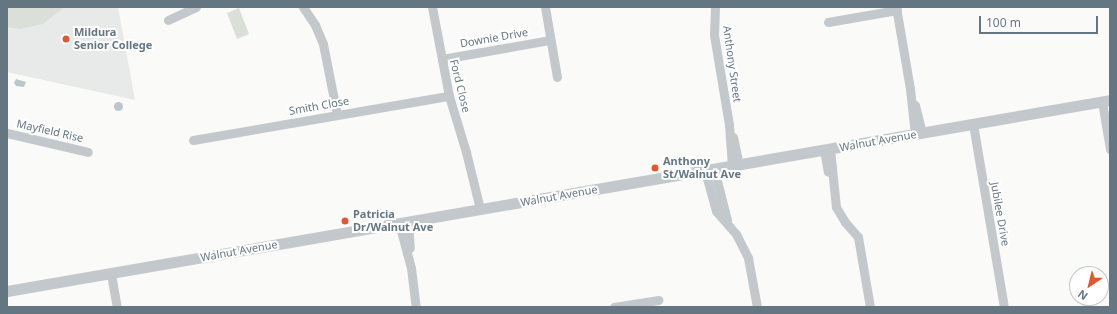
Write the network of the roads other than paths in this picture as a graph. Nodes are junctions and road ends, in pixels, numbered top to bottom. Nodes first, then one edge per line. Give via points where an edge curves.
1 (196, 7) edge
2 (303, 7) edge
3 (432, 7) edge
4 (545, 7) edge
5 (715, 7) edge
6 (897, 9) edge
7 (168, 20) dead end
8 (828, 22) dead end
9 (550, 40) junction
10 (442, 59) junction
11 (557, 77) dead end
12 (449, 96) junction
13 (1106, 101) edge
14 (337, 116) junction
15 (973, 124) junction
16 (7, 133) edge
17 (918, 134) junction
18 (193, 140) dead end
19 (827, 149) junction
20 (1110, 149) edge
21 (88, 152) dead end
22 (736, 165) junction
23 (710, 170) junction
24 (477, 210) junction
25 (404, 223) junction
26 (111, 274) junction
27 (7, 291) edge
28 (658, 300) dead end
29 (117, 307) edge
30 (416, 307) edge
31 (614, 307) edge
32 (757, 307) edge
33 (870, 307) edge
34 (1004, 307) edge

1 - 7 street
2 - 14 street via 323,44
3 - 10 street, Ford Close
4 - 9 street
5 - 22 street, Anthony Street via 714,35
6 - 8 street
6 - 17 street
9 - 10 street, Downie Drive
9 - 11 street
10 - 12 street, Ford Close
12 - 14 street, Smith Close
12 - 24 street, Ford Close via 470,170
13 - 15 street, Walnut Avenue
13 - 20 street
14 - 18 street, Smith Close
15 - 17 street, Walnut Avenue
15 - 34 street, Jubilee Drive
16 - 21 street, Mayfield Rise
17 - 19 street, Walnut Avenue
19 - 22 street, Walnut Avenue
19 - 33 street via 834,194 842,218 858,237
22 - 23 street, Walnut Avenue
23 - 24 street, Walnut Avenue
23 - 32 street via 729,225 748,258
24 - 25 street, Walnut Avenue
25 - 26 street, Walnut Avenue
25 - 30 street
26 - 27 street, Walnut Avenue
26 - 29 street
28 - 31 street

